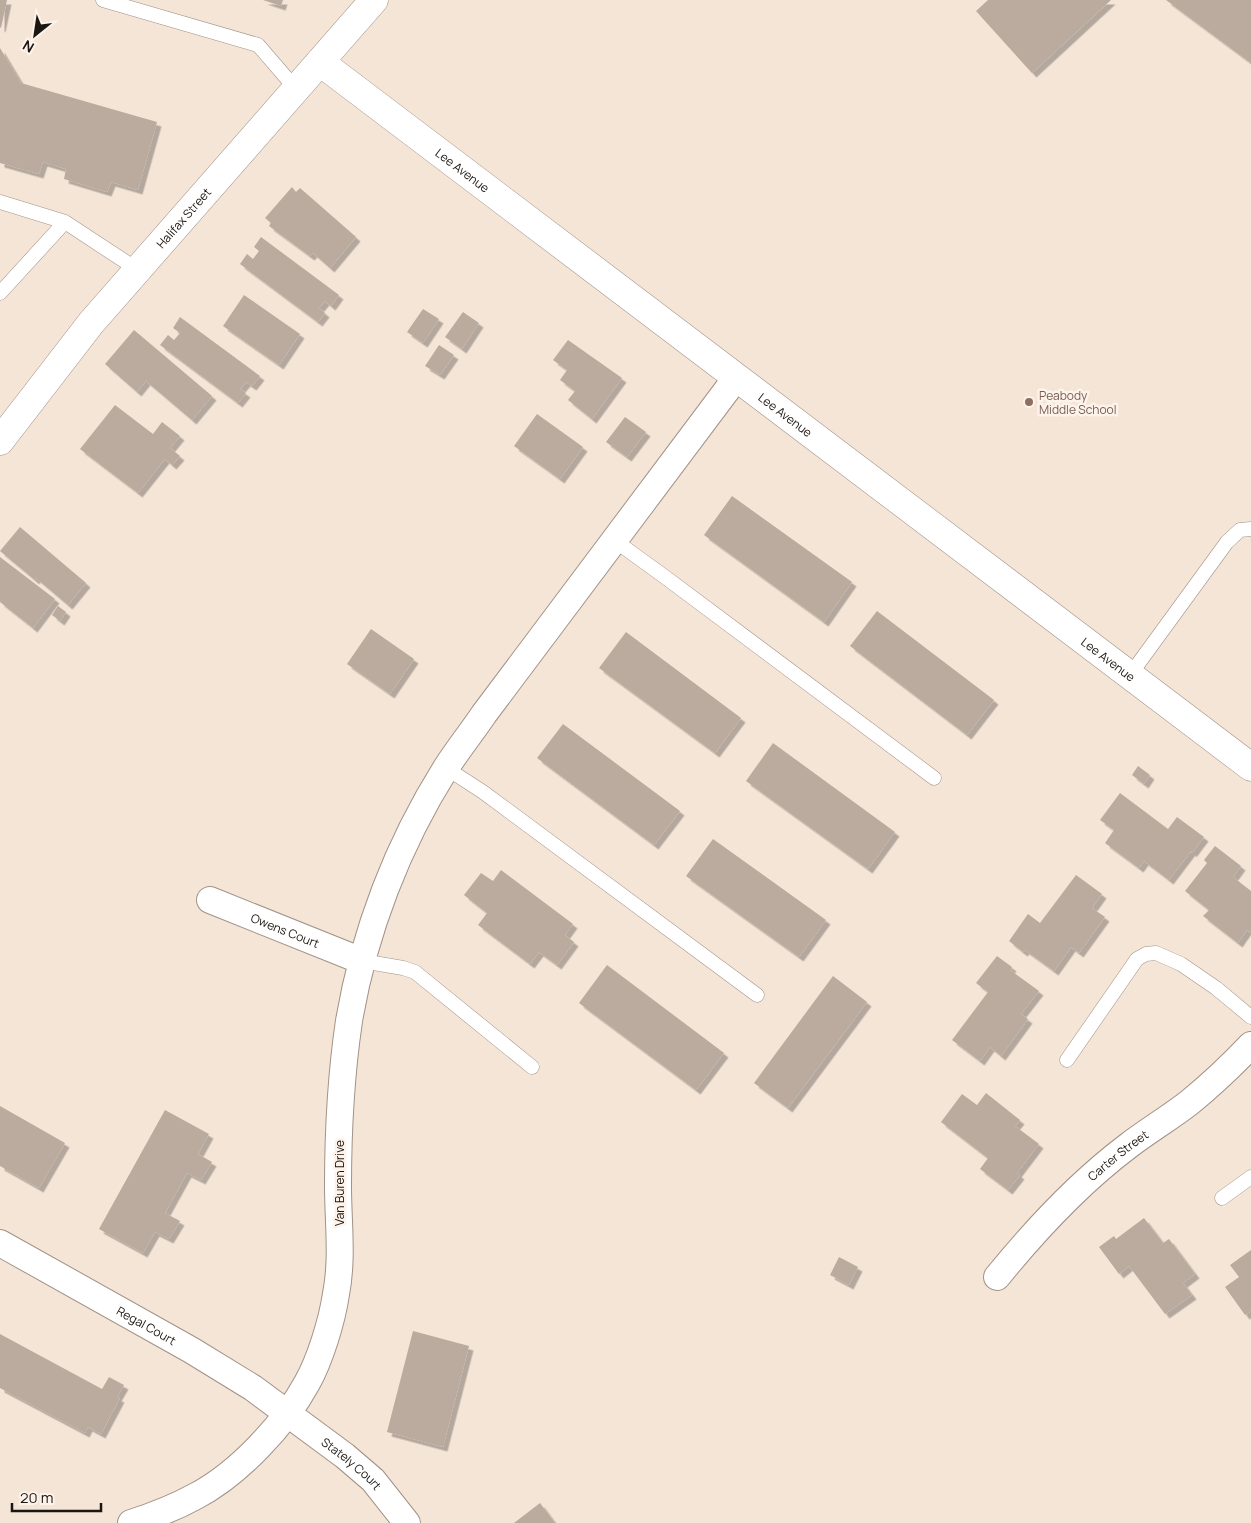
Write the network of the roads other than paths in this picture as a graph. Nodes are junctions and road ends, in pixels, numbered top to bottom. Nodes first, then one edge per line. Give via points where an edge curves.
1 (104, 0) edge
2 (374, 0) edge
3 (320, 62) junction
4 (296, 89) junction
5 (0, 202) edge
6 (65, 222) junction
7 (138, 270) junction
8 (6, 278) edge
9 (0, 293) edge
10 (736, 378) junction
11 (3, 432) edge
12 (1251, 530) edge
13 (614, 540) junction
14 (1130, 675) junction
15 (1251, 767) edge
16 (446, 768) junction
17 (934, 778) dead end
18 (210, 900) dead end
19 (362, 961) junction
20 (757, 995) dead end
21 (1251, 1017) edge
22 (1251, 1045) edge
23 (1067, 1060) dead end
24 (532, 1067) dead end
25 (1251, 1177) edge
26 (1222, 1198) dead end
27 (0, 1244) edge
28 (997, 1277) dead end
29 (288, 1414) junction
30 (131, 1523) edge
31 (407, 1523) edge

1 - 4 lane via 258,45
2 - 3 street, Halifax Street
3 - 4 street, Halifax Street
3 - 10 street, Lee Avenue
4 - 7 street, Halifax Street
5 - 6 lane
6 - 7 lane
6 - 8 lane
7 - 11 street, Halifax Street
8 - 9 lane
10 - 13 street, Van Buren Drive
10 - 14 street, Lee Avenue
12 - 14 lane via 1240,530 1227,542
13 - 16 street, Van Buren Drive
13 - 17 lane
14 - 15 street, Lee Avenue
16 - 19 street, Van Buren Drive via 412,827 384,892
16 - 20 lane
18 - 19 street, Owens Court
19 - 24 lane via 414,972
19 - 29 street, Van Buren Drive via 349,1021 340,1103 340,1257 336,1294 325,1339 308,1382
21 - 23 lane via 1182,964 1156,954 1146,954 1137,959
22 - 28 street, Carter Street via 1196,1097 1128,1146 1074,1192
25 - 26 lane
27 - 29 street, Regal Court via 191,1350
29 - 30 street, Van Buren Drive via 256,1450 221,1481 196,1496
29 - 31 street, Stately Court via 373,1480

